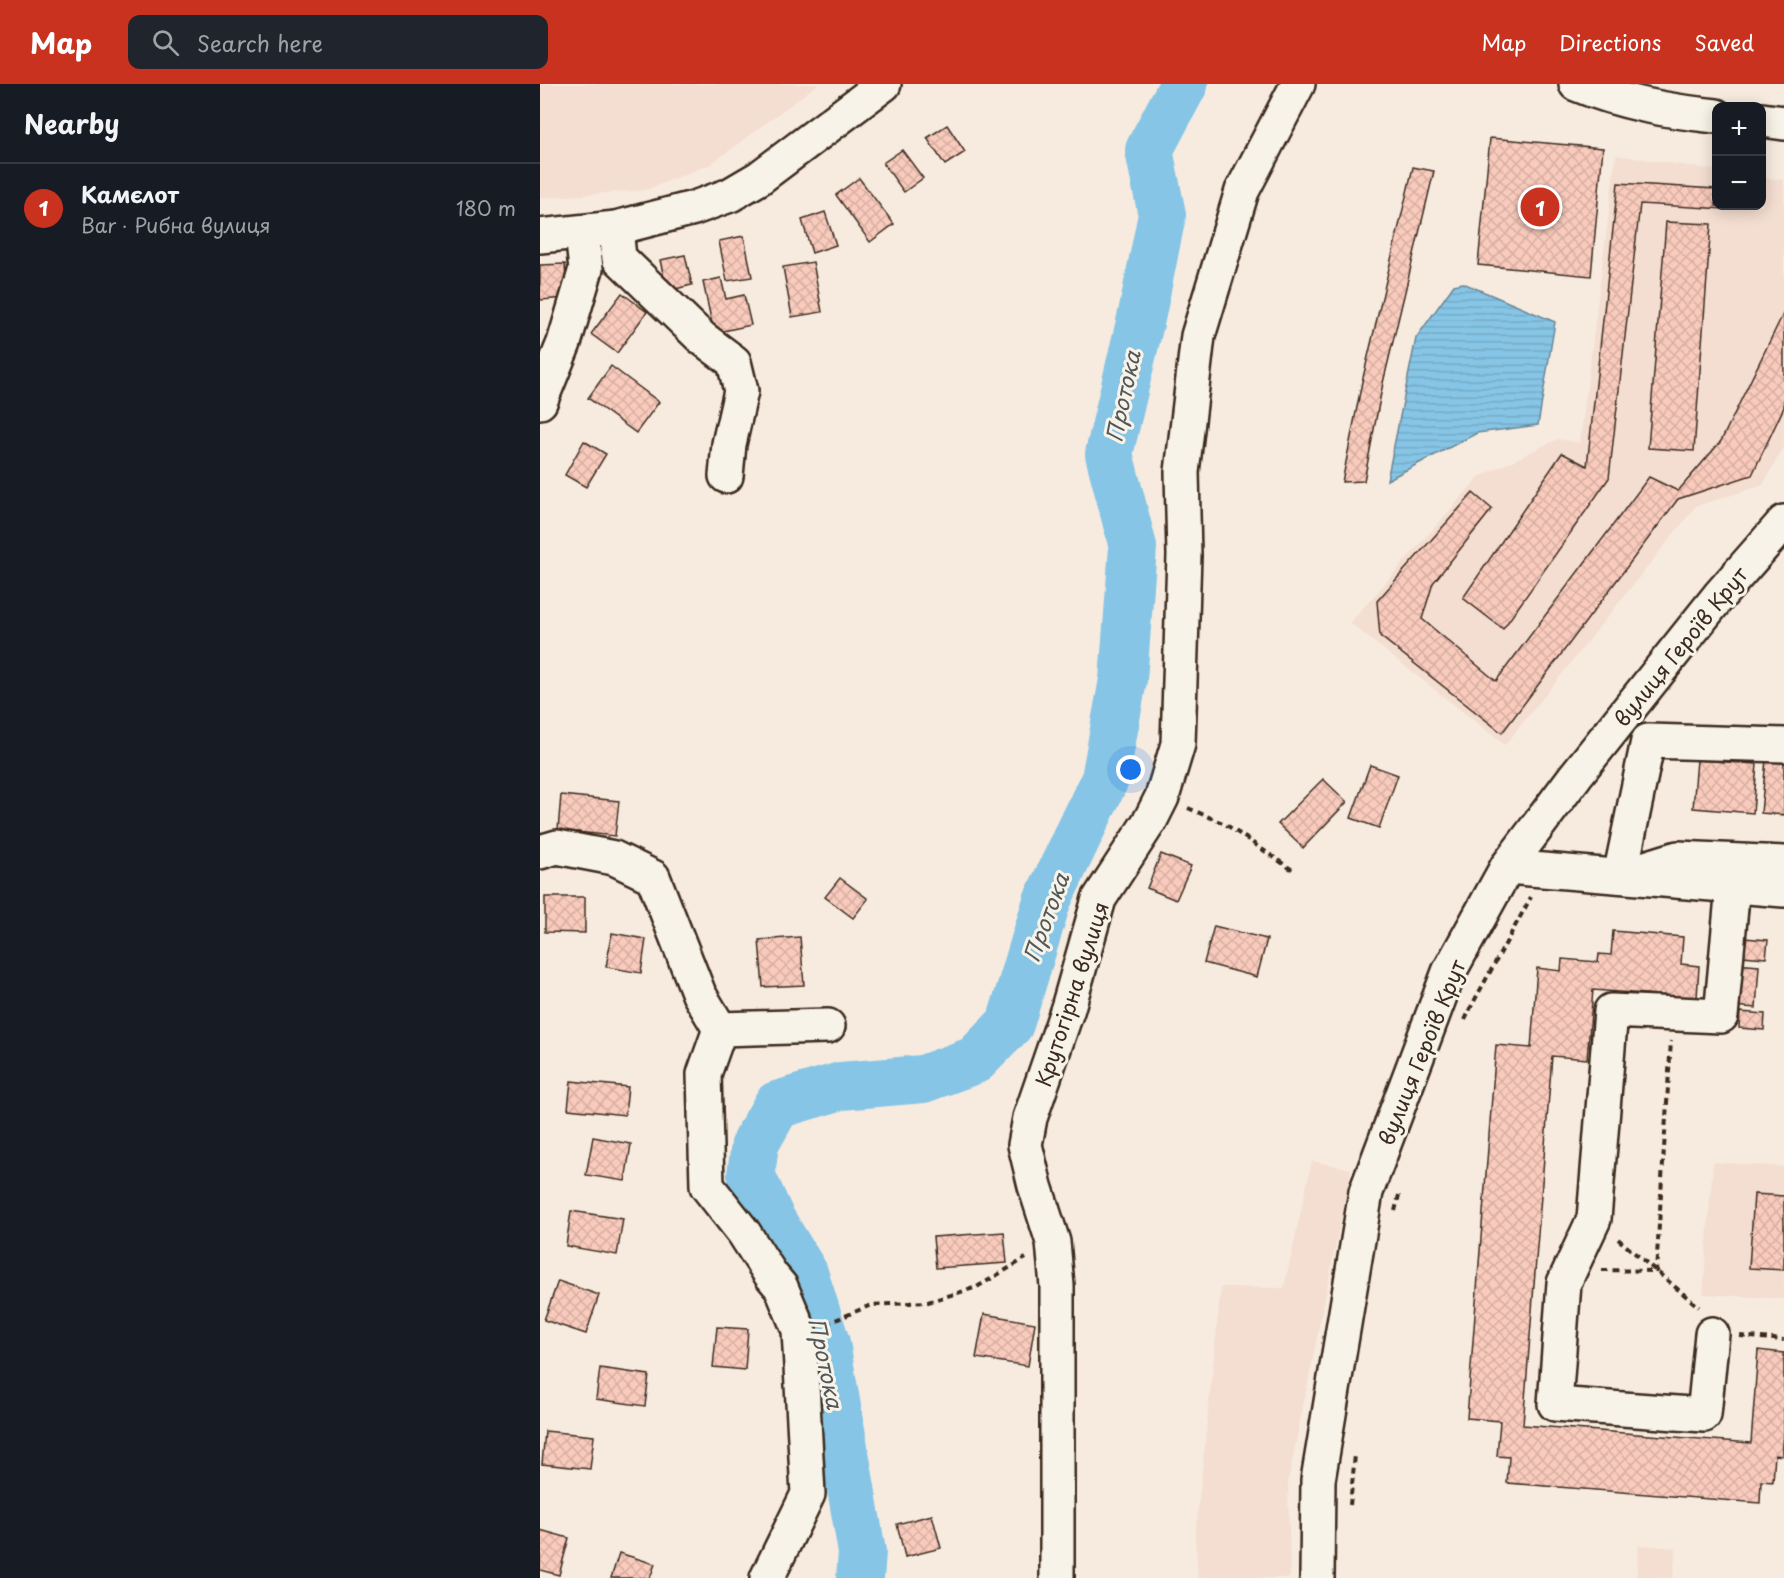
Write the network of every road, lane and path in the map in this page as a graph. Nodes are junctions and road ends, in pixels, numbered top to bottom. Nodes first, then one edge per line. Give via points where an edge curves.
1 (884, 84) edge
2 (1298, 84) edge
3 (1576, 84) edge
4 (1712, 116) edge
5 (1766, 121) edge
6 (1784, 123) edge
7 (616, 228) junction
8 (582, 233) junction
9 (540, 236) edge
10 (540, 402) edge
11 (726, 476) dead end
12 (1784, 522) edge
13 (1784, 745) edge
14 (1162, 797) junction
15 (540, 852) edge
16 (1784, 863) edge
17 (1507, 867) junction
18 (1545, 870) junction
19 (1294, 871) dead end
20 (1620, 876) junction
21 (1733, 886) junction
22 (1784, 890) edge
23 (1673, 1014) junction
24 (828, 1026) dead end
25 (1463, 1026) dead end
26 (720, 1029) junction
27 (1399, 1194) dead end
28 (1394, 1218) dead end
29 (1594, 1219) junction
30 (1053, 1242) junction
31 (1570, 1269) junction
32 (1656, 1271) junction
33 (831, 1322) dead end
34 (1708, 1323) junction
35 (1784, 1340) edge
36 (1356, 1446) dead end
37 (1349, 1512) dead end
38 (767, 1578) edge
39 (1057, 1578) edge
40 (1317, 1578) edge

1 - 7 street via 759,178 730,195
2 - 14 street, Крутогірна вулиця via 1242,191 1198,336 1182,472 1184,555 1178,744
3 - 4 street via 1624,101
5 - 6 street
7 - 8 street
7 - 11 street via 619,258 702,338 734,362 741,391
8 - 9 street
8 - 10 street via 586,269 564,344
12 - 17 street, вулиця Героїв Крут via 1719,596
13 - 20 street via 1648,741
14 - 19 path via 1225,824
14 - 30 street, Крутогірна вулиця via 1099,900 1068,1008 1030,1118 1025,1145
15 - 26 street via 557,847 614,858 653,878 699,994
16 - 20 street via 1678,858
17 - 18 street
17 - 40 street, вулиця Героїв Крут via 1449,972 1366,1192 1318,1480
18 - 20 street
18 - 25 path
20 - 21 street
21 - 22 street
21 - 23 street via 1721,1016
23 - 29 street via 1611,1011
23 - 32 path
24 - 26 street
26 - 38 street via 704,1074 707,1186 781,1287 799,1330 808,1494
27 - 28 path
29 - 31 street
29 - 32 path
30 - 33 path via 977,1287 928,1302 871,1305
30 - 39 street, Крутогірна вулиця via 1057,1286
31 - 32 path
31 - 34 street via 1564,1283 1555,1404 1704,1415
32 - 34 path
34 - 35 path
36 - 37 path

